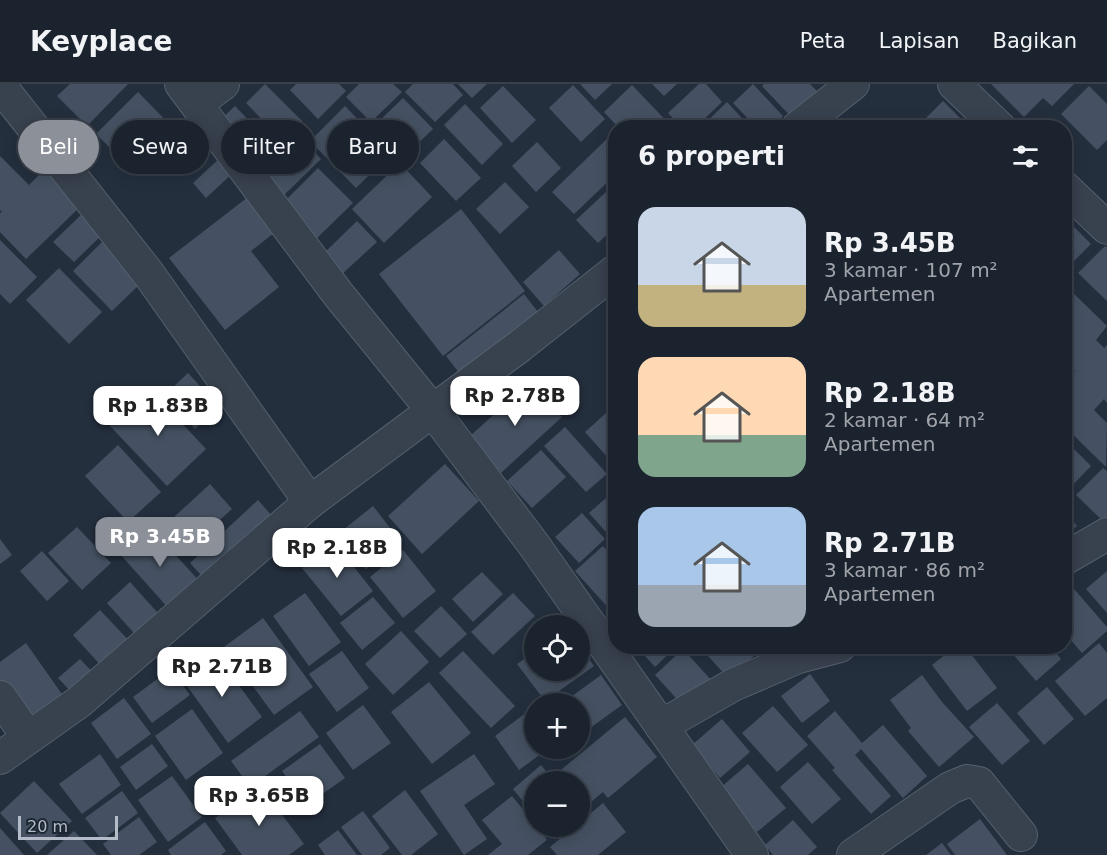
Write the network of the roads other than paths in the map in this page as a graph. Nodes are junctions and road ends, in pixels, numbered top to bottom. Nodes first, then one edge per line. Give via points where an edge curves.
1 (223, 84) edge
2 (853, 84) edge
3 (954, 84) edge
4 (2, 88) dead end
5 (189, 94) edge
6 (807, 120) edge
7 (992, 120) edge
8 (1072, 195) edge
9 (1107, 228) edge
10 (608, 277) edge
11 (433, 411) junction
12 (310, 502) junction
13 (1107, 534) edge
14 (1072, 554) edge
15 (608, 650) edge
16 (610, 654) edge
17 (809, 654) edge
18 (0, 697) edge
19 (661, 726) junction
20 (28, 737) junction
21 (0, 758) edge
22 (1021, 835) dead end
23 (752, 855) edge
24 (853, 855) edge

1 - 5 street
2 - 6 street
3 - 7 street
4 - 12 street via 148,273
5 - 11 street via 338,294
8 - 9 street
10 - 11 street
11 - 12 street
11 - 15 street
12 - 20 street via 79,702
13 - 14 street
16 - 19 street
17 - 19 street via 744,680
18 - 20 street
19 - 23 street
20 - 21 street
22 - 24 street via 979,783 967,781 950,788

